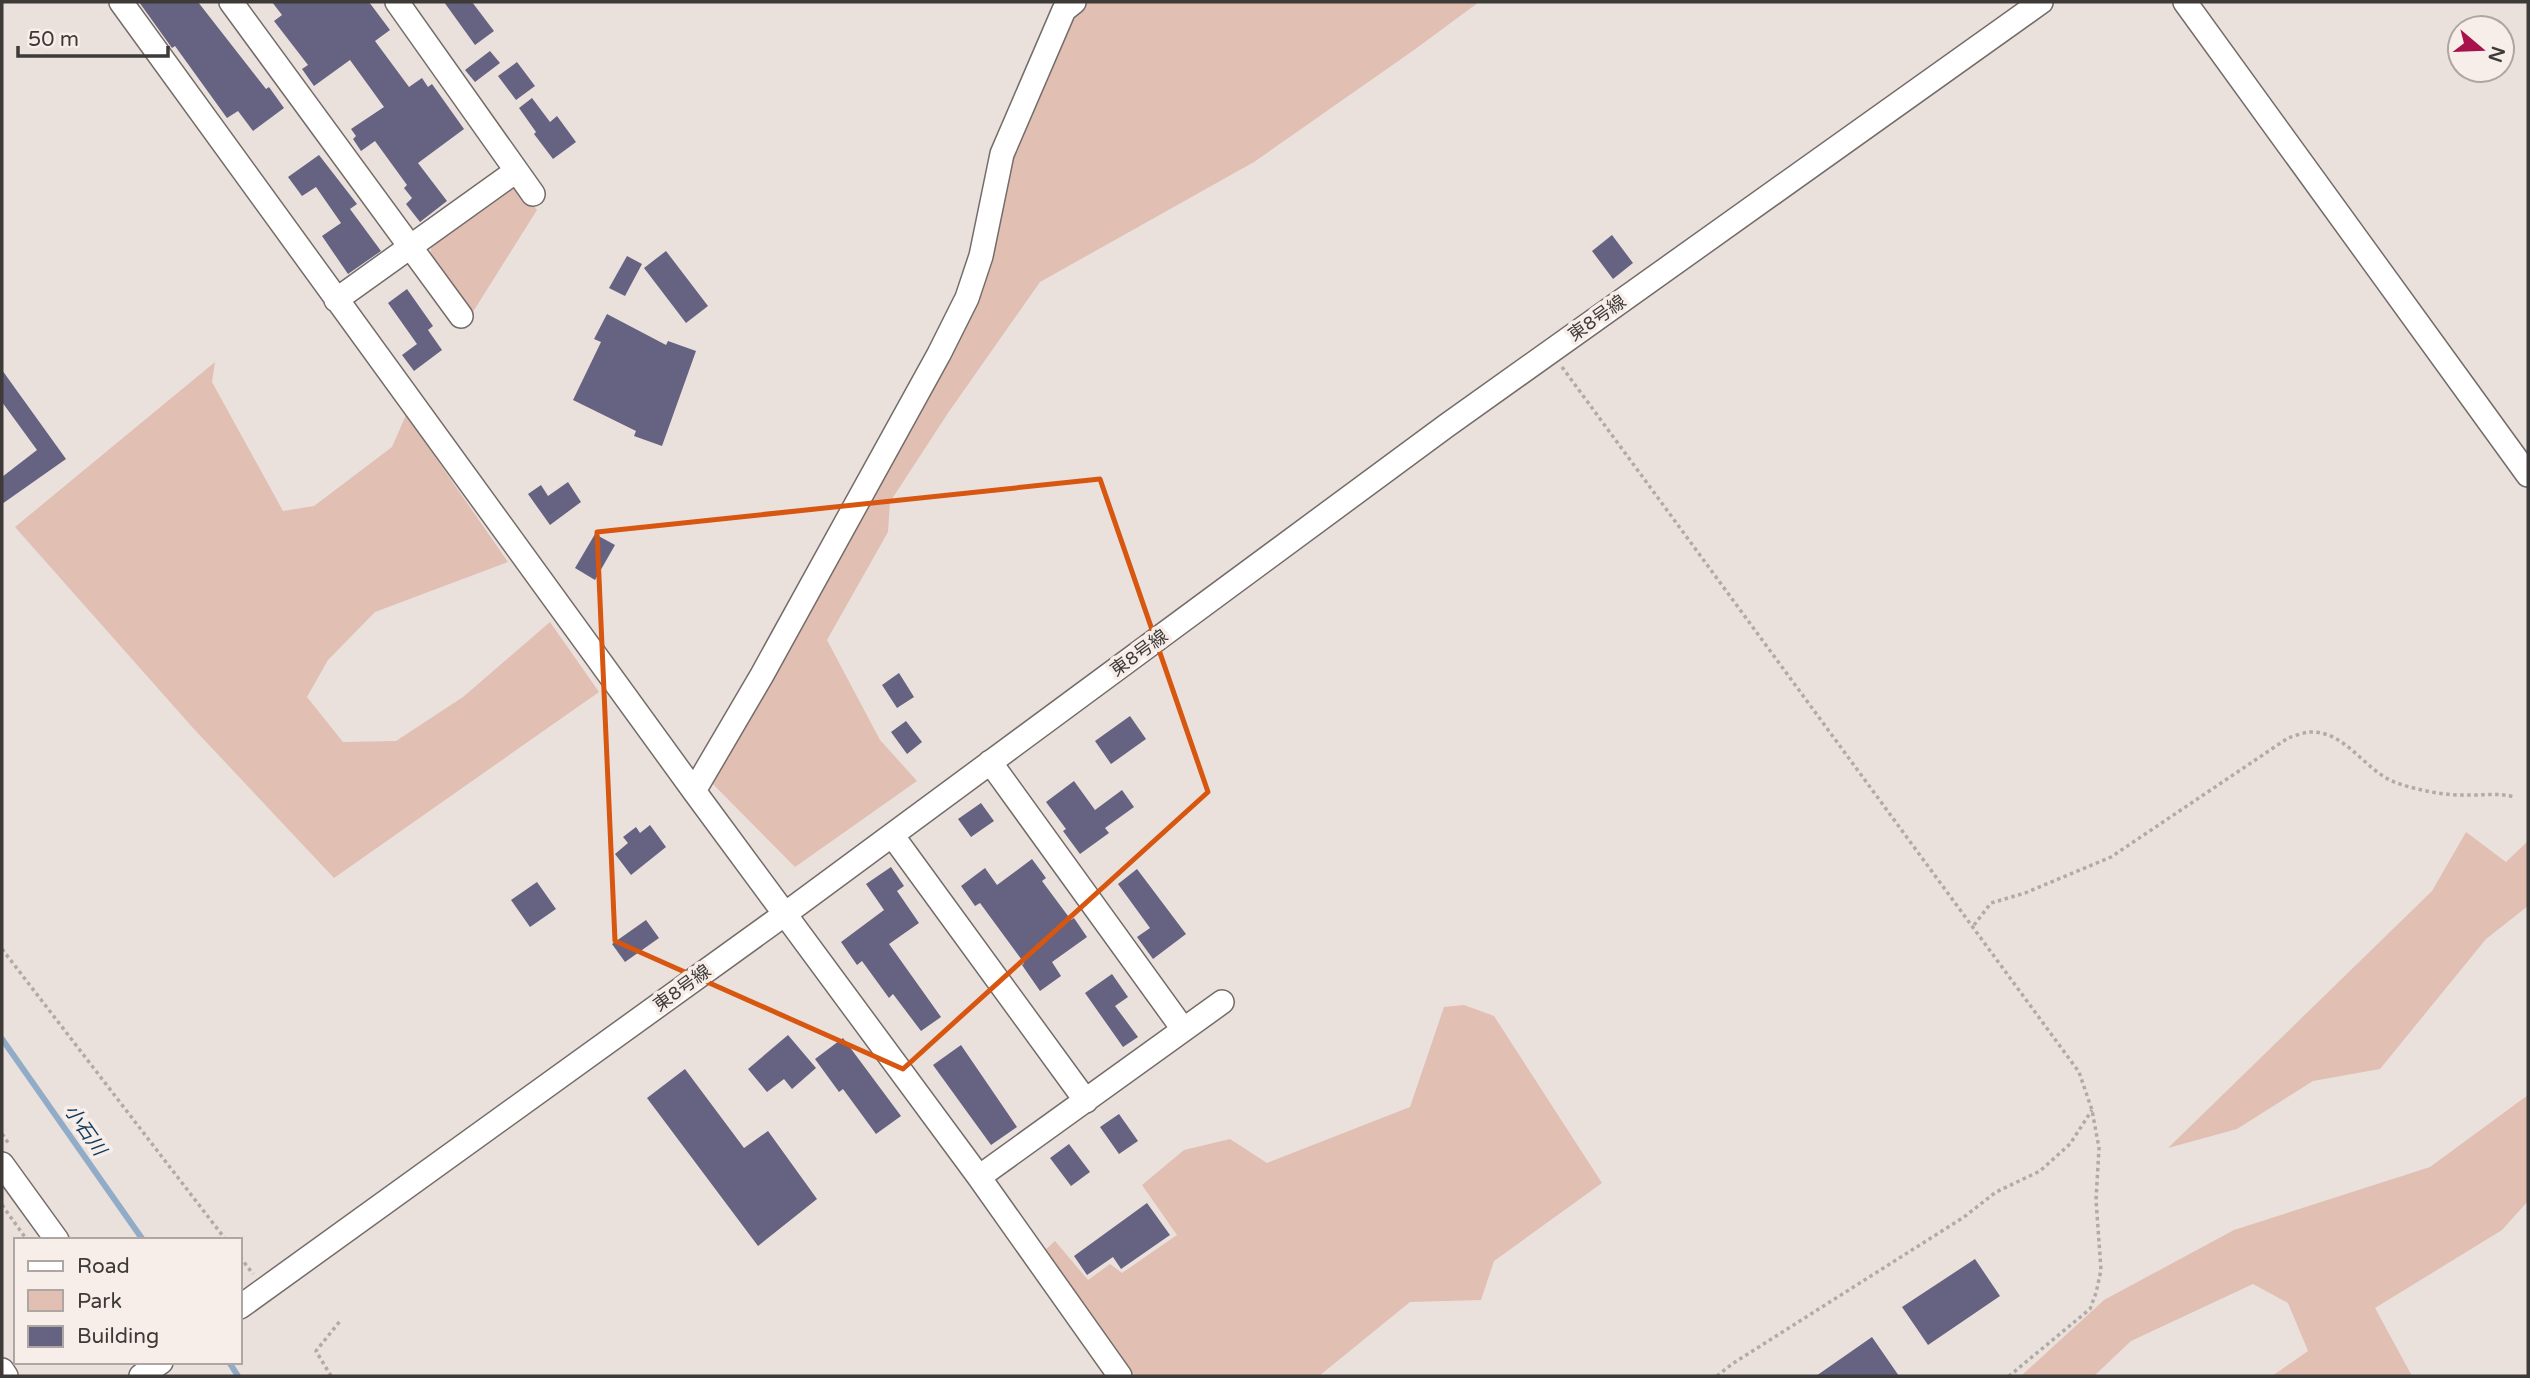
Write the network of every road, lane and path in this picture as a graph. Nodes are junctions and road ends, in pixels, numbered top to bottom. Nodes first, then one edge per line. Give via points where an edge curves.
1 (121, 2) edge
2 (231, 2) edge
3 (397, 2) edge
4 (1074, 2) edge
5 (2041, 2) edge
6 (2185, 2) edge
7 (516, 171) junction
8 (533, 194) dead end
9 (410, 247) junction
10 (336, 299) junction
11 (461, 316) dead end
12 (1551, 351) junction
13 (2528, 475) edge
14 (990, 762) junction
15 (694, 791) junction
16 (2515, 797) dead end
17 (892, 835) junction
18 (785, 914) junction
19 (1974, 925) junction
20 (2, 949) edge
21 (1222, 1002) dead end
22 (1182, 1029) junction
23 (1086, 1101) junction
24 (2092, 1110) junction
25 (2, 1164) edge
26 (979, 1177) junction
27 (2, 1205) edge
28 (26, 1238) edge
29 (56, 1238) edge
30 (224, 1238) edge
31 (246, 1303) edge
32 (340, 1321) dead end
33 (2, 1370) edge
34 (6, 1376) edge
35 (331, 1376) edge
36 (1120, 1376) edge
37 (1717, 1376) edge
38 (2009, 1376) edge

1 - 10 street
2 - 9 street
3 - 7 street
4 - 15 street via 1063,10 1002,154 981,256 967,298
5 - 12 street, 東8号線
6 - 13 street
7 - 8 street
7 - 9 street
9 - 10 street
9 - 11 street
10 - 15 street
12 - 14 street, 東8号線
12 - 19 path
14 - 17 street, 東8号線
14 - 22 street
15 - 18 street
16 - 19 path via 2421,790 2393,782 2342,741 2311,732 2288,738 2111,856 2025,894 1991,903
17 - 18 street, 東8号線
17 - 23 street
18 - 26 street
18 - 31 street, 東8号線
19 - 24 path via 2079,1072
20 - 30 path
21 - 22 street
22 - 23 street
23 - 26 street
24 - 37 path via 2070,1144 2040,1171 1996,1192
24 - 38 path via 2099,1148 2096,1200 2101,1270 2096,1293 2090,1309
25 - 29 street
26 - 36 street
27 - 28 path
32 - 35 path via 316,1351
33 - 34 street

